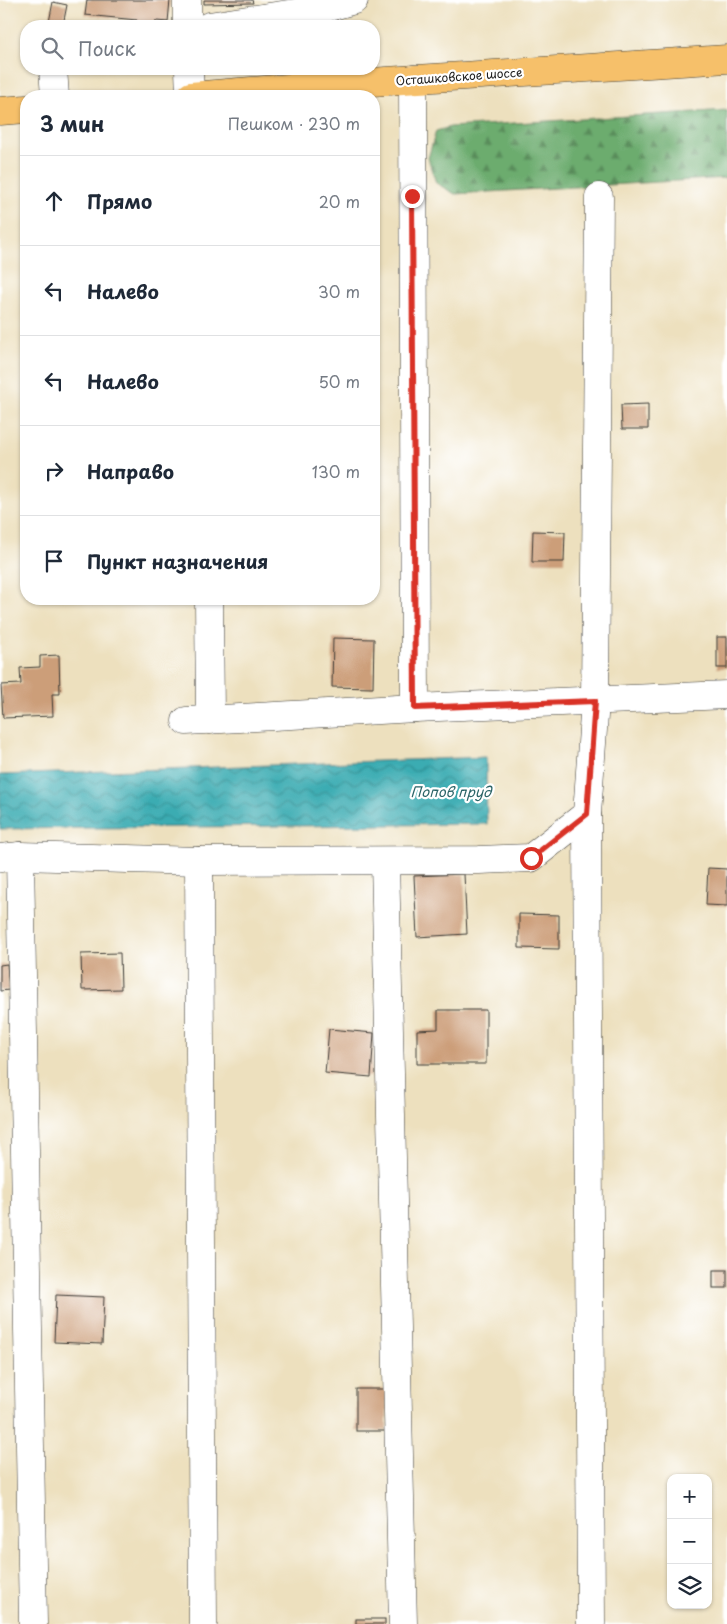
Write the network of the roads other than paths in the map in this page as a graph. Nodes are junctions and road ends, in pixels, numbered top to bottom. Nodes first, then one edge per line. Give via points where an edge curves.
1 (187, 0) edge
2 (354, 0) edge
3 (322, 12) edge
4 (187, 20) edge
5 (257, 20) edge
6 (727, 59) edge
7 (53, 75) edge
8 (189, 75) edge
9 (324, 77) edge
10 (413, 79) junction
11 (55, 90) edge
12 (190, 90) edge
13 (232, 90) edge
14 (20, 109) edge
15 (0, 111) edge
16 (599, 197) dead end
17 (208, 605) edge
18 (727, 694) edge
19 (595, 701) junction
20 (415, 708) junction
21 (587, 814) junction
22 (10, 857) edge
23 (385, 860) junction
24 (199, 861) junction
25 (32, 1624) edge
26 (203, 1624) edge
27 (403, 1624) edge
28 (592, 1624) edge

1 - 4 street
2 - 3 street
3 - 5 street
6 - 10 main road, Осташковское шоссе
7 - 11 street
8 - 12 street
9 - 10 main road, Осташковское шоссе
9 - 13 main road, Осташковское шоссе
10 - 20 street
14 - 15 main road
16 - 19 street
17 - 20 street via 198,720
18 - 19 street
19 - 20 street
19 - 21 street
21 - 23 street via 531,858
21 - 28 street
22 - 24 street
22 - 25 street
23 - 24 street
23 - 27 street
24 - 26 street

